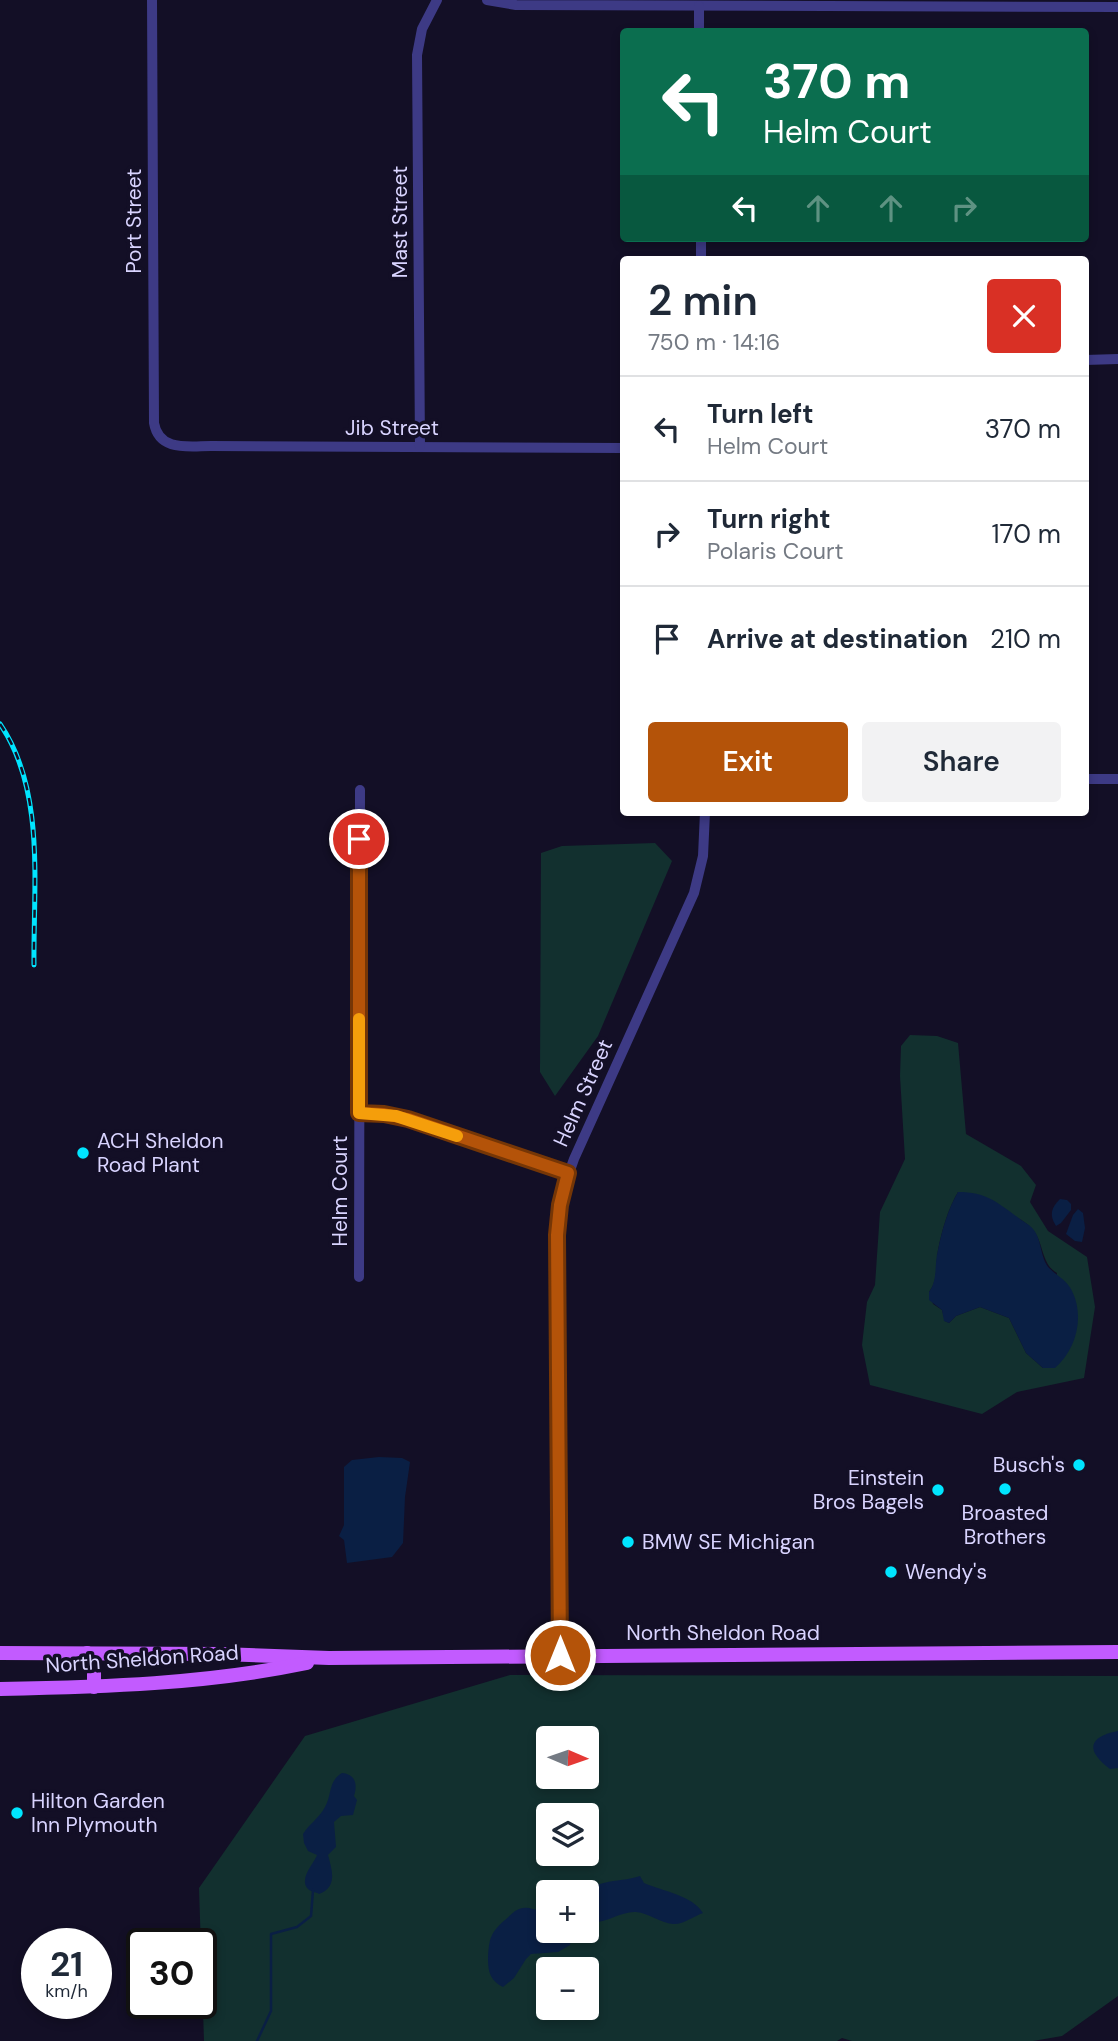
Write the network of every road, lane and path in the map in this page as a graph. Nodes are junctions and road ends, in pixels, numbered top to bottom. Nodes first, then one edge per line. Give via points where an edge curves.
1 (152, 0) edge
2 (436, 0) edge
3 (487, 0) edge
4 (699, 5) junction
5 (1118, 8) edge
6 (699, 28) edge
7 (1118, 359) edge
8 (1089, 360) edge
9 (162, 440) joint
10 (420, 447) junction
11 (620, 448) edge
12 (1089, 779) edge
13 (1118, 779) edge
14 (360, 790) dead end
15 (705, 816) edge
16 (359, 1113) junction
17 (568, 1173) junction
18 (359, 1277) dead end
19 (1118, 1652) edge
20 (0, 1653) edge
21 (87, 1653) junction
22 (560, 1655) junction
23 (329, 1658) junction
24 (94, 1687) junction
25 (0, 1689) edge

1 - 9 street, Port Street via 154,423
2 - 10 street, Mast Street via 422,29 417,55
3 - 4 street via 516,5
4 - 5 street
4 - 6 street
7 - 8 street
9 - 10 street, Jib Street via 176,446
10 - 11 street, Jib Street
12 - 13 street
14 - 16 street
15 - 17 street, Helm Street via 703,856 691,902
16 - 17 street, Helm Court via 408,1119
16 - 18 street, Helm Court
17 - 22 street, Helm Street via 557,1235
19 - 22 main road, North Sheldon Road
20 - 21 main road, North Sheldon Road
21 - 23 main road, North Sheldon Road
21 - 24 main road via 94,1667
22 - 23 main road, North Sheldon Road
23 - 24 main road, North Sheldon Road via 272,1670
24 - 25 main road, North Sheldon Road

